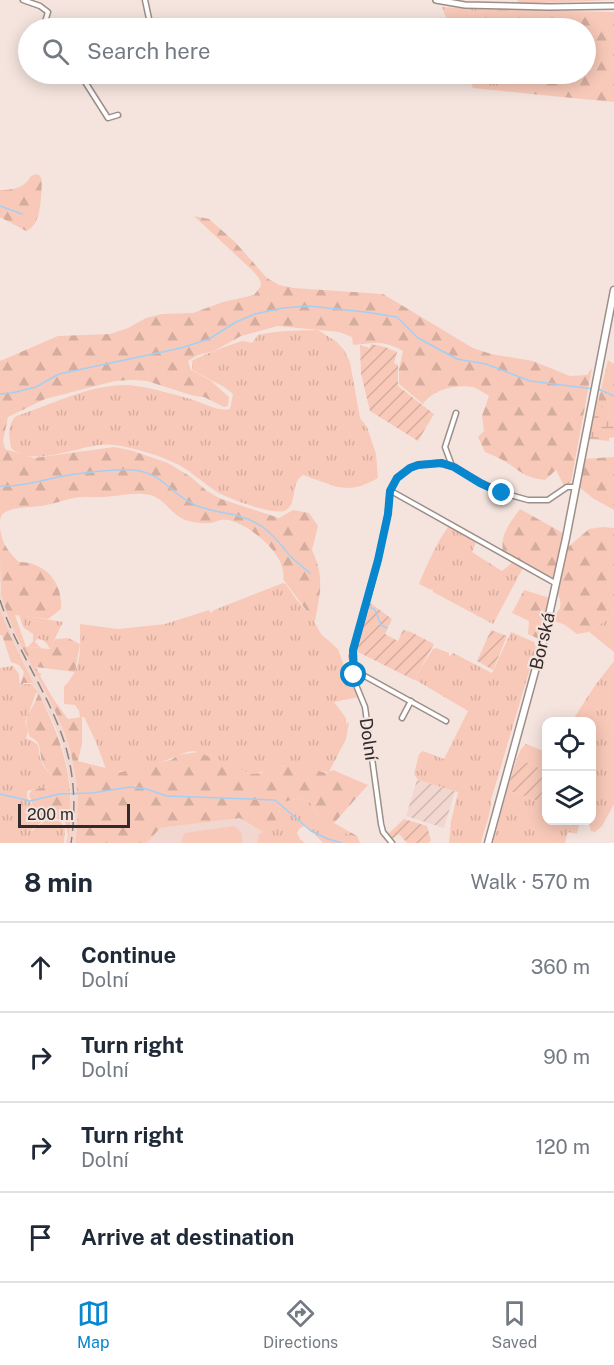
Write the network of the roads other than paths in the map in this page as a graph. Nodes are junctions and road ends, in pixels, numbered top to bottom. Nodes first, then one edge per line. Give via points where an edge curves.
1 (23, 0) edge
2 (146, 0) edge
3 (436, 0) edge
4 (614, 6) edge
5 (46, 18) edge
6 (150, 18) edge
7 (86, 84) edge
8 (117, 115) dead end
9 (614, 290) edge
10 (456, 413) dead end
11 (452, 466) junction
12 (576, 487) junction
13 (390, 491) junction
14 (555, 583) junction
15 (354, 675) junction
16 (411, 702) junction
17 (402, 718) dead end
18 (446, 721) dead end
19 (392, 843) edge
20 (488, 843) edge

1 - 5 street via 48,12
2 - 6 street
3 - 4 street via 486,6
7 - 8 street via 108,118
9 - 12 main road, Borská
10 - 11 street via 445,447
11 - 12 street via 496,491 528,500 548,500 567,487
11 - 13 street via 433,462 410,468 397,478
12 - 14 main road, Borská
13 - 14 street
13 - 15 street, Dolní via 378,560 353,650
14 - 20 main road, Borská via 530,695
15 - 16 street via 361,674
15 - 19 street, Dolní via 365,707 381,824
16 - 17 street
16 - 18 street

